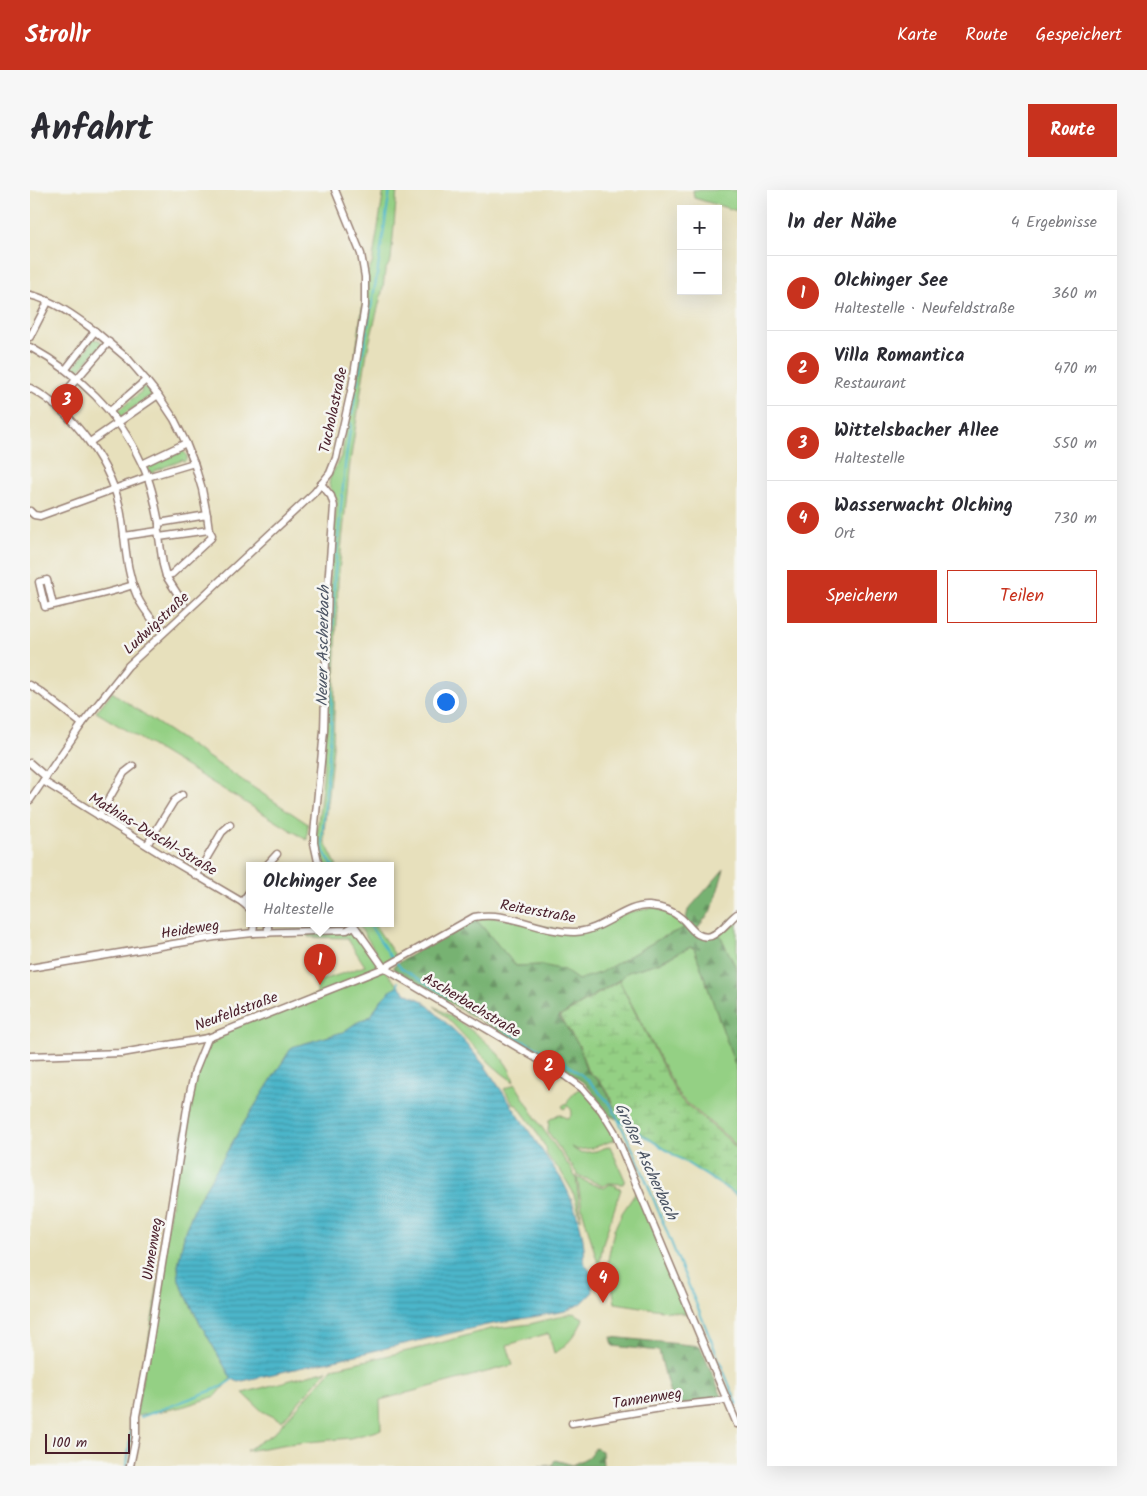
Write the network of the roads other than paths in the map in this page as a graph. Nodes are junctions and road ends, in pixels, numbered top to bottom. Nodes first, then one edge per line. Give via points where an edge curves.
1 (335, 190) edge
2 (30, 295) edge
3 (48, 302) junction
4 (95, 330) junction
5 (30, 337) edge
6 (109, 342) junction
7 (30, 347) edge
8 (66, 369) junction
9 (77, 379) junction
10 (146, 380) junction
11 (30, 388) edge
12 (158, 395) junction
13 (54, 405) junction
14 (110, 411) junction
15 (119, 424) junction
16 (90, 442) junction
17 (186, 443) junction
18 (194, 463) junction
19 (142, 464) junction
20 (148, 478) junction
21 (321, 484) junction
22 (114, 490) junction
23 (30, 511) edge
24 (207, 514) junction
25 (159, 523) junction
26 (209, 530) junction
27 (158, 534) junction
28 (124, 536) junction
29 (166, 576) junction
30 (132, 586) junction
31 (184, 604) dead end
32 (53, 605) dead end
33 (163, 633) junction
34 (30, 685) edge
35 (82, 724) junction
36 (30, 763) edge
37 (133, 766) dead end
38 (45, 779) junction
39 (182, 795) dead end
40 (30, 800) edge
41 (99, 816) junction
42 (230, 825) dead end
43 (147, 845) junction
44 (277, 854) dead end
45 (270, 862) edge
46 (318, 862) edge
47 (196, 876) junction
48 (246, 896) edge
49 (242, 902) junction
50 (246, 906) edge
51 (737, 914) edge
52 (254, 927) edge
53 (268, 927) edge
54 (350, 927) edge
55 (354, 927) edge
56 (268, 933) junction
57 (253, 934) junction
58 (30, 968) edge
59 (384, 968) junction
60 (208, 1038) junction
61 (30, 1056) edge
62 (727, 1400) junction
63 (572, 1423) dead end
64 (737, 1424) edge
65 (130, 1466) edge

1 - 21 street, Tucholastraße via 360,254 365,277 365,306 341,440 330,473
2 - 3 street
3 - 4 street
3 - 5 street
4 - 6 street
4 - 8 street
6 - 9 street
6 - 10 street
7 - 8 street
8 - 9 street
9 - 13 street
9 - 14 street
10 - 12 street
10 - 14 street
11 - 13 street
12 - 15 street
12 - 17 street
13 - 16 street
14 - 15 street
15 - 16 street
15 - 19 street
16 - 22 street
17 - 18 street
17 - 19 street
18 - 20 street
18 - 24 street
19 - 20 street
20 - 22 street
20 - 25 street
21 - 33 street, Ludwigstraße
21 - 46 street via 334,501 334,511 328,586 324,730 314,843
22 - 23 street via 40,516 34,516
22 - 28 street
24 - 25 street
24 - 26 street
25 - 27 street
26 - 27 street
26 - 29 street via 211,538
27 - 28 street
27 - 29 street
28 - 30 street
29 - 31 street
30 - 32 street
30 - 33 street via 143,610
33 - 35 street, Ludwigstraße via 128,666
34 - 35 street
35 - 38 street, Ludwigstraße
36 - 38 street, Mathias-Duschl-Straße
37 - 41 street via 124,772
38 - 40 street, Ludwigstraße
38 - 41 street, Mathias-Duschl-Straße
39 - 43 street via 174,801
41 - 43 street, Mathias-Duschl-Straße
42 - 47 street via 222,832
43 - 47 street, Mathias-Duschl-Straße
44 - 45 street
47 - 49 street, Mathias-Duschl-Straße
48 - 49 street
49 - 50 street, Mathias-Duschl-Straße
51 - 59 street, Reiterstraße via 711,936 697,934 681,918 658,907 630,910 601,926 574,932 498,915 484,915 474,917
52 - 57 street
53 - 56 street
54 - 56 street, Heideweg via 346,930
55 - 59 street, Ascherbachstraße
56 - 57 street, Heideweg
57 - 58 street, Heideweg via 215,937
59 - 60 street, Neufeldstraße
59 - 62 street, Ascherbachstraße via 561,1073 582,1088 601,1110 614,1131
60 - 61 street, Neufeldstraße via 122,1053
60 - 65 street, Ulmenweg via 195,1070 188,1102
62 - 63 street, Tannenweg
62 - 64 street, Ascherbachstraße

